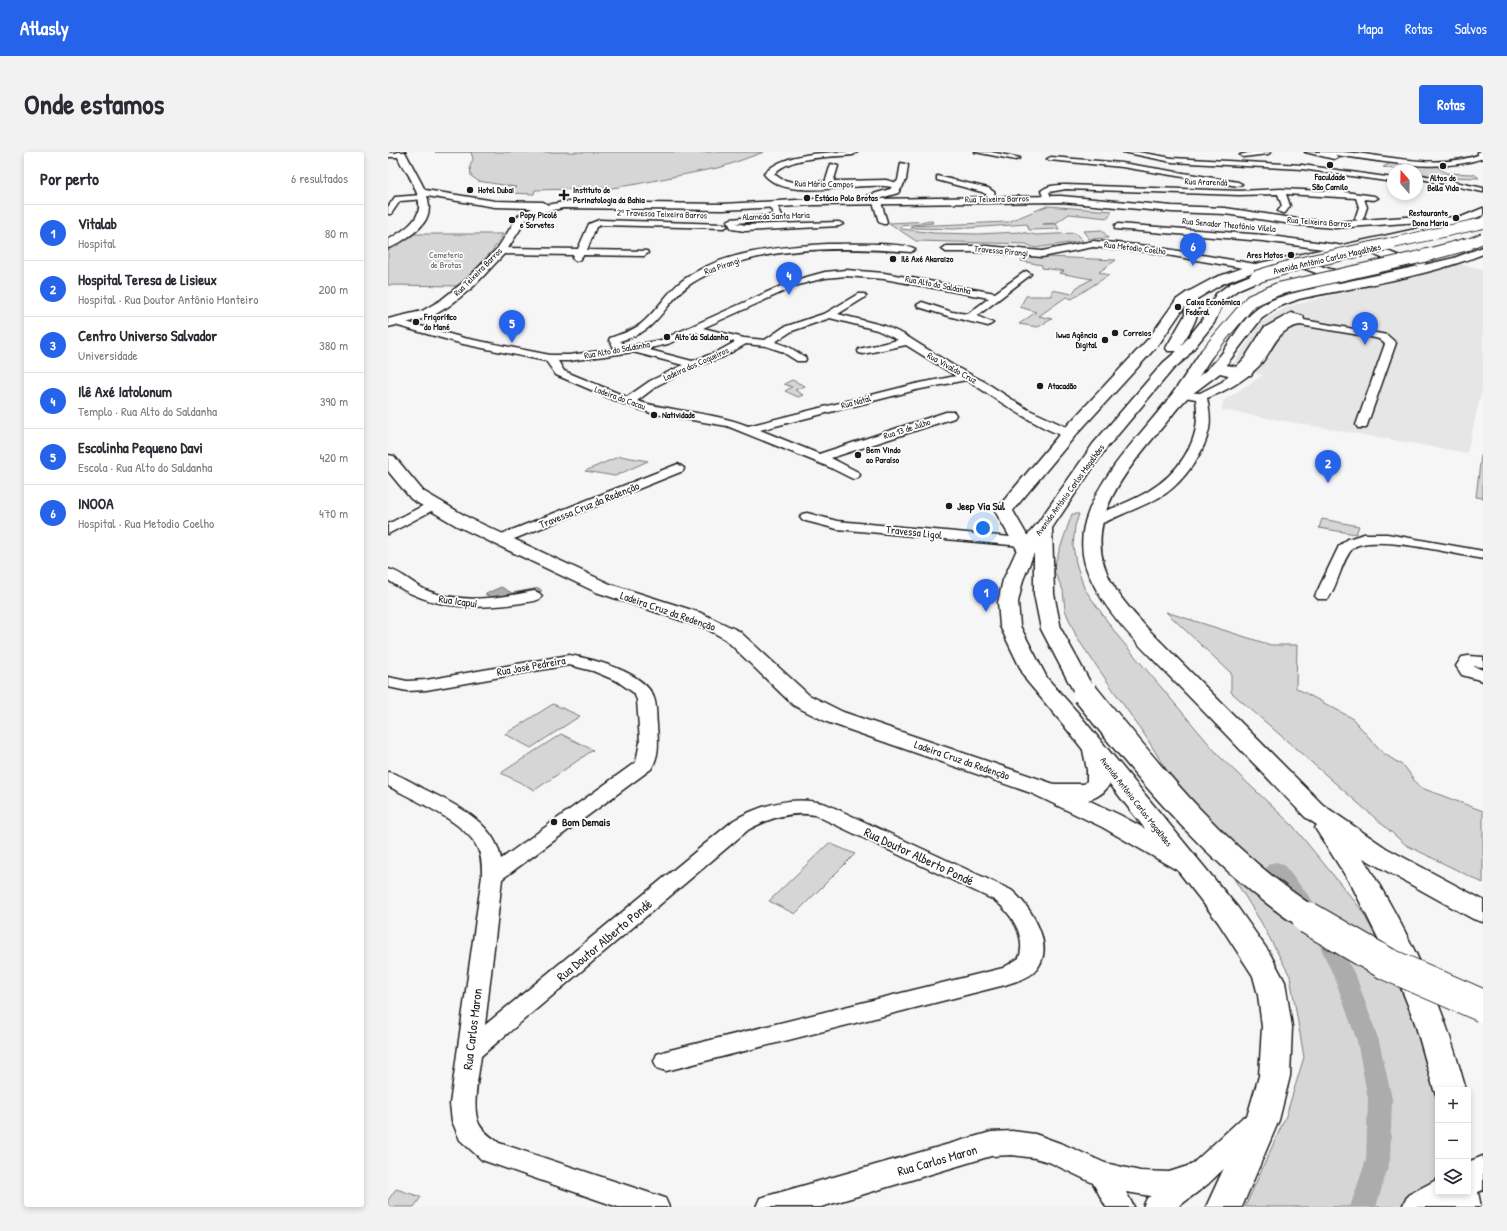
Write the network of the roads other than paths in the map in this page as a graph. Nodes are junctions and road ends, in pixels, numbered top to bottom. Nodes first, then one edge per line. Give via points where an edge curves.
1 (853, 152) edge
2 (978, 152) edge
3 (1126, 152) edge
4 (1268, 152) edge
5 (1308, 152) edge
6 (1325, 152) edge
7 (1481, 152) edge
8 (402, 153) edge
9 (388, 155) edge
10 (1011, 157) dead end
11 (1051, 159) dead end
12 (1172, 160) junction
13 (1184, 160) junction
14 (904, 165) dead end
15 (834, 166) dead end
16 (1374, 166) dead end
17 (1152, 169) junction
18 (1423, 177) edge
19 (940, 178) dead end
20 (1387, 179) edge
21 (900, 183) junction
22 (1423, 184) edge
23 (828, 186) junction
24 (1470, 188) junction
25 (1458, 189) junction
26 (1263, 191) junction
27 (1282, 192) junction
28 (1483, 192) edge
29 (1359, 196) junction
30 (422, 197) junction
31 (1374, 198) dead end
32 (992, 199) junction
33 (1047, 199) junction
34 (834, 202) junction
35 (877, 202) junction
36 (772, 204) junction
37 (528, 209) junction
38 (1282, 211) dead end
39 (1483, 211) edge
40 (388, 212) edge
41 (1359, 219) dead end
42 (1461, 221) junction
43 (883, 222) dead end
44 (1483, 223) edge
45 (839, 224) dead end
46 (724, 226) dead end
47 (1118, 227) dead end
48 (1440, 228) junction
49 (1483, 238) edge
50 (388, 246) edge
51 (1338, 248) junction
52 (910, 249) dead end
53 (946, 249) dead end
54 (582, 250) junction
55 (501, 251) junction
56 (1480, 251) edge
57 (644, 253) dead end
58 (842, 254) junction
59 (1038, 254) joint
60 (576, 258) dead end
61 (1255, 267) junction
62 (1242, 271) junction
63 (846, 273) junction
64 (1026, 274) dead end
65 (861, 296) dead end
66 (996, 296) junction
67 (1190, 296) junction
68 (1296, 296) junction
69 (922, 305) dead end
70 (830, 315) junction
71 (970, 317) junction
72 (391, 323) edge
73 (988, 323) dead end
74 (692, 329) junction
75 (744, 341) junction
76 (908, 341) junction
77 (767, 343) junction
78 (634, 349) junction
79 (622, 351) junction
80 (863, 351) dead end
81 (550, 358) junction
82 (801, 359) dead end
83 (693, 364) junction
84 (1168, 366) junction
85 (1218, 367) junction
86 (1242, 372) junction
87 (966, 377) junction
88 (1183, 394) junction
89 (1201, 396) junction
90 (628, 402) junction
91 (1169, 410) junction
92 (950, 415) dead end
93 (1362, 425) dead end
94 (747, 430) junction
95 (1069, 434) junction
96 (819, 458) junction
97 (388, 460) edge
98 (678, 468) dead end
99 (853, 475) dead end
100 (432, 505) junction
101 (807, 517) dead end
102 (1094, 521) junction
103 (1043, 528) junction
104 (388, 530) edge
105 (499, 540) junction
106 (1023, 545) junction
107 (1483, 555) edge
108 (388, 574) edge
109 (534, 596) dead end
110 (1323, 596) dead end
111 (1483, 662) edge
112 (1483, 676) edge
113 (388, 682) edge
114 (1095, 750) junction
115 (388, 778) edge
116 (1040, 787) junction
117 (1314, 810) junction
118 (1184, 862) junction
119 (492, 876) junction
120 (1483, 912) edge
121 (1483, 1006) edge
122 (469, 1052) junction
123 (666, 1061) dead end
124 (1449, 1087) edge
125 (1268, 1110) junction
126 (1483, 1172) edge
127 (1102, 1174) junction
128 (1199, 1175) junction
129 (1471, 1178) edge
130 (1442, 1195) edge
131 (1462, 1195) edge
132 (655, 1207) edge
133 (770, 1207) edge
134 (1120, 1207) edge
135 (1157, 1207) edge
136 (1224, 1207) edge
137 (1420, 1207) edge
138 (1463, 1207) edge

1 - 23 main road, Rua Mário Campos via 789,161 778,165 769,174 773,179 785,183
2 - 10 street
3 - 12 street
4 - 13 street
5 - 16 street
6 - 7 street via 1446,162 1476,159 1481,156
8 - 9 street
8 - 30 main road
11 - 17 street
12 - 13 street
12 - 17 street
13 - 20 street via 1302,167
14 - 21 street
15 - 23 street
17 - 26 street via 1254,187
18 - 24 street
19 - 32 street via 985,190 991,194
21 - 23 main road, Rua Mário Campos
21 - 34 main road via 894,191 880,196
22 - 25 street
24 - 25 street
24 - 28 street
25 - 28 street
26 - 27 street, Rua Ararendá
26 - 33 street, Rua Ararendá via 1248,193 1066,187 1045,191
27 - 29 street, Rua Ararendá
27 - 38 street via 1286,206
29 - 31 street, Rua Ararendá
29 - 41 street via 1363,207
30 - 37 main road via 444,197
30 - 40 street via 396,200
30 - 50 main road via 425,212 422,222
32 - 33 main road, Rua Teixeira Barros
32 - 35 main road, Rua Teixeira Barros
33 - 42 main road, Rua Teixeira Barros via 1225,211 1329,224 1367,224 1420,219
34 - 35 main road, Rua Teixeira Barros
34 - 36 main road, Rua Teixeira Barros
35 - 43 street
36 - 37 main road, Rua Teixeira Barros via 708,207 562,205
36 - 45 street, Alameda Santa Maria via 779,217 731,221 736,227 745,228
37 - 55 main road, Rua Teixeira Barros
39 - 42 main road, Avenida Antônio Carlos Magalhães
42 - 48 main road, Avenida Antônio Carlos Magalhães
44 - 84 main road, Avenida Antônio Carlos Magalhães, bridge via 1298,264 1235,286 1220,297 1208,320 1181,355
46 - 54 street, 2ª Travessa Teixeira Barros via 600,222 592,226
47 - 51 street, Rua Senador Theotônio Vilela via 1263,238
48 - 51 main road, Avenida Antônio Carlos Magalhães
48 - 56 main road via 1377,244 1373,248 1397,259 1418,263
49 - 91 main road, Avenida Antônio Carlos Magalhães, bridge via 1420,257 1278,289 1251,301 1207,353
51 - 61 main road, Avenida Antônio Carlos Magalhães
52 - 58 street
53 - 59 street, Travessa Pirangi
54 - 55 street
54 - 57 street
54 - 60 street
55 - 72 main road, Rua Teixeira Barros via 470,283 445,303 426,314
56 - 68 main road, Avenida Antônio Carlos Magalhães via 1427,268
58 - 63 street
58 - 79 street, Rua Pirangi via 791,250 753,256 706,271 678,290 644,326 614,340
59 - 61 street, Rua Metodio Coelho via 1093,244 1154,250
61 - 62 main road, Avenida Antônio Carlos Magalhães
62 - 67 main road, Avenida Antônio Carlos Magalhães
62 - 68 main road via 1293,264 1331,272 1335,276 1334,282
63 - 66 street, Rua Alto do Saldanha via 902,278
63 - 74 street, Rua Alto do Saldanha via 825,275 795,283
64 - 66 street
65 - 70 street
66 - 71 street
67 - 84 main road via 1191,315 1167,360
67 - 95 main road, Avenida Antônio Carlos Magalhães via 1180,303 1158,337
68 - 85 main road, Avenida Antônio Carlos Magalhães via 1274,304 1256,316
69 - 71 street via 951,315
70 - 76 street, Rua Vivaldo Cruz via 881,328
70 - 77 street via 788,329
71 - 73 street
72 - 81 street, Rua Alto do Saldanha via 448,338
74 - 75 street, Ladeira dos Coqueiros
74 - 78 street, Rua Alto do Saldanha via 664,342
75 - 77 street, Ladeira dos Coqueiros
75 - 83 street, Ladeira dos Coqueiros via 719,355
76 - 80 street
76 - 87 street, Rua Vivaldo Cruz
77 - 82 street, Ladeira dos Coqueiros
78 - 79 street, Rua Alto do Saldanha
78 - 83 street
79 - 81 street, Rua Alto do Saldanha
81 - 90 street, Ladeira do Cacau via 560,373
83 - 90 street, Ladeira dos Coqueiros via 654,383
84 - 103 main road, Avenida Antônio Carlos Magalhães via 1099,447
85 - 86 main road
85 - 88 main road, Avenida Antônio Carlos Magalhães
86 - 89 street
86 - 93 street via 1268,330 1291,316 1299,318 1300,322 1383,337 1391,343
87 - 94 street, Rua Natal
87 - 95 street, Rua Vivaldo Cruz via 1023,412
88 - 89 street
88 - 91 main road, Avenida Antônio Carlos Magalhães
89 - 102 street via 1204,415 1202,439 1182,469 1167,486
90 - 94 street, Ladeira do Cacau via 652,409 721,420
91 - 102 main road, Avenida Antônio Carlos Magalhães via 1108,487
92 - 96 street, Rua 13 de Julho
94 - 96 street
95 - 106 main road, Avenida Antônio Carlos Magalhães via 1004,511
96 - 99 street
97 - 100 main road, Ladeira Cruz da Redenção via 417,495
98 - 105 street, Travessa Cruz da Redenção
100 - 104 street
100 - 105 main road, Ladeira Cruz da Redenção
101 - 106 street, Travessa Ligol via 837,525
102 - 117 main road, Avenida Antônio Carlos Magalhães via 1091,537 1092,554 1098,575 1127,617
103 - 106 main road, Avenida Antônio Carlos Magalhães
103 - 121 main road, bridge via 1044,594 1051,629 1085,693 1149,774 1198,827 1241,868 1298,911 1423,982
105 - 116 main road, Ladeira Cruz da Redenção via 603,588 714,625 746,646 801,700 835,717
106 - 114 main road, Avenida Antônio Carlos Magalhães via 1008,602 1010,626 1036,680
107 - 110 street via 1387,538 1355,540 1344,549
108 - 109 street, Rua Icapuí via 410,589 433,598 460,604 482,604
111 - 112 street via 1468,661 1464,666 1468,672
113 - 119 street, Rua José Pedreira via 407,686 426,685 569,660 583,661 628,681 640,688 645,695 650,755 644,765
114 - 116 main road, Ladeira Cruz da Redenção via 1099,781 1094,788 1087,792 1062,792
114 - 118 main road, Avenida Antônio Carlos Magalhães
115 - 119 street, Rua Carlos Maron via 462,819 476,830 487,844 492,859
116 - 118 main road, Ladeira Cruz da Redenção via 1112,821
117 - 120 main road, Avenida Antônio Carlos Magalhães via 1377,855
117 - 124 main road via 1353,863 1394,938 1416,985 1436,1039
118 - 125 main road, Avenida Antônio Carlos Magalhães via 1250,944 1268,977 1276,1012 1278,1040 1275,1078
119 - 122 street, Rua Carlos Maron
122 - 123 street, Rua Doutor Alberto Pondé via 741,825 755,817 786,807 804,806 819,809 988,888 1005,897 1017,909 1031,936 1033,950 1028,964 1005,976
122 - 132 street, Rua Carlos Maron via 463,1104 464,1125 475,1140 491,1152
125 - 128 street
125 - 136 main road, Avenida Antônio Carlos Magalhães
126 - 129 main road
127 - 128 street, Rua Carlos Maron via 1140,1183 1169,1184
127 - 133 street, Rua Carlos Maron via 1035,1146 991,1144
127 - 134 street
128 - 135 street
130 - 137 main road
131 - 138 main road

